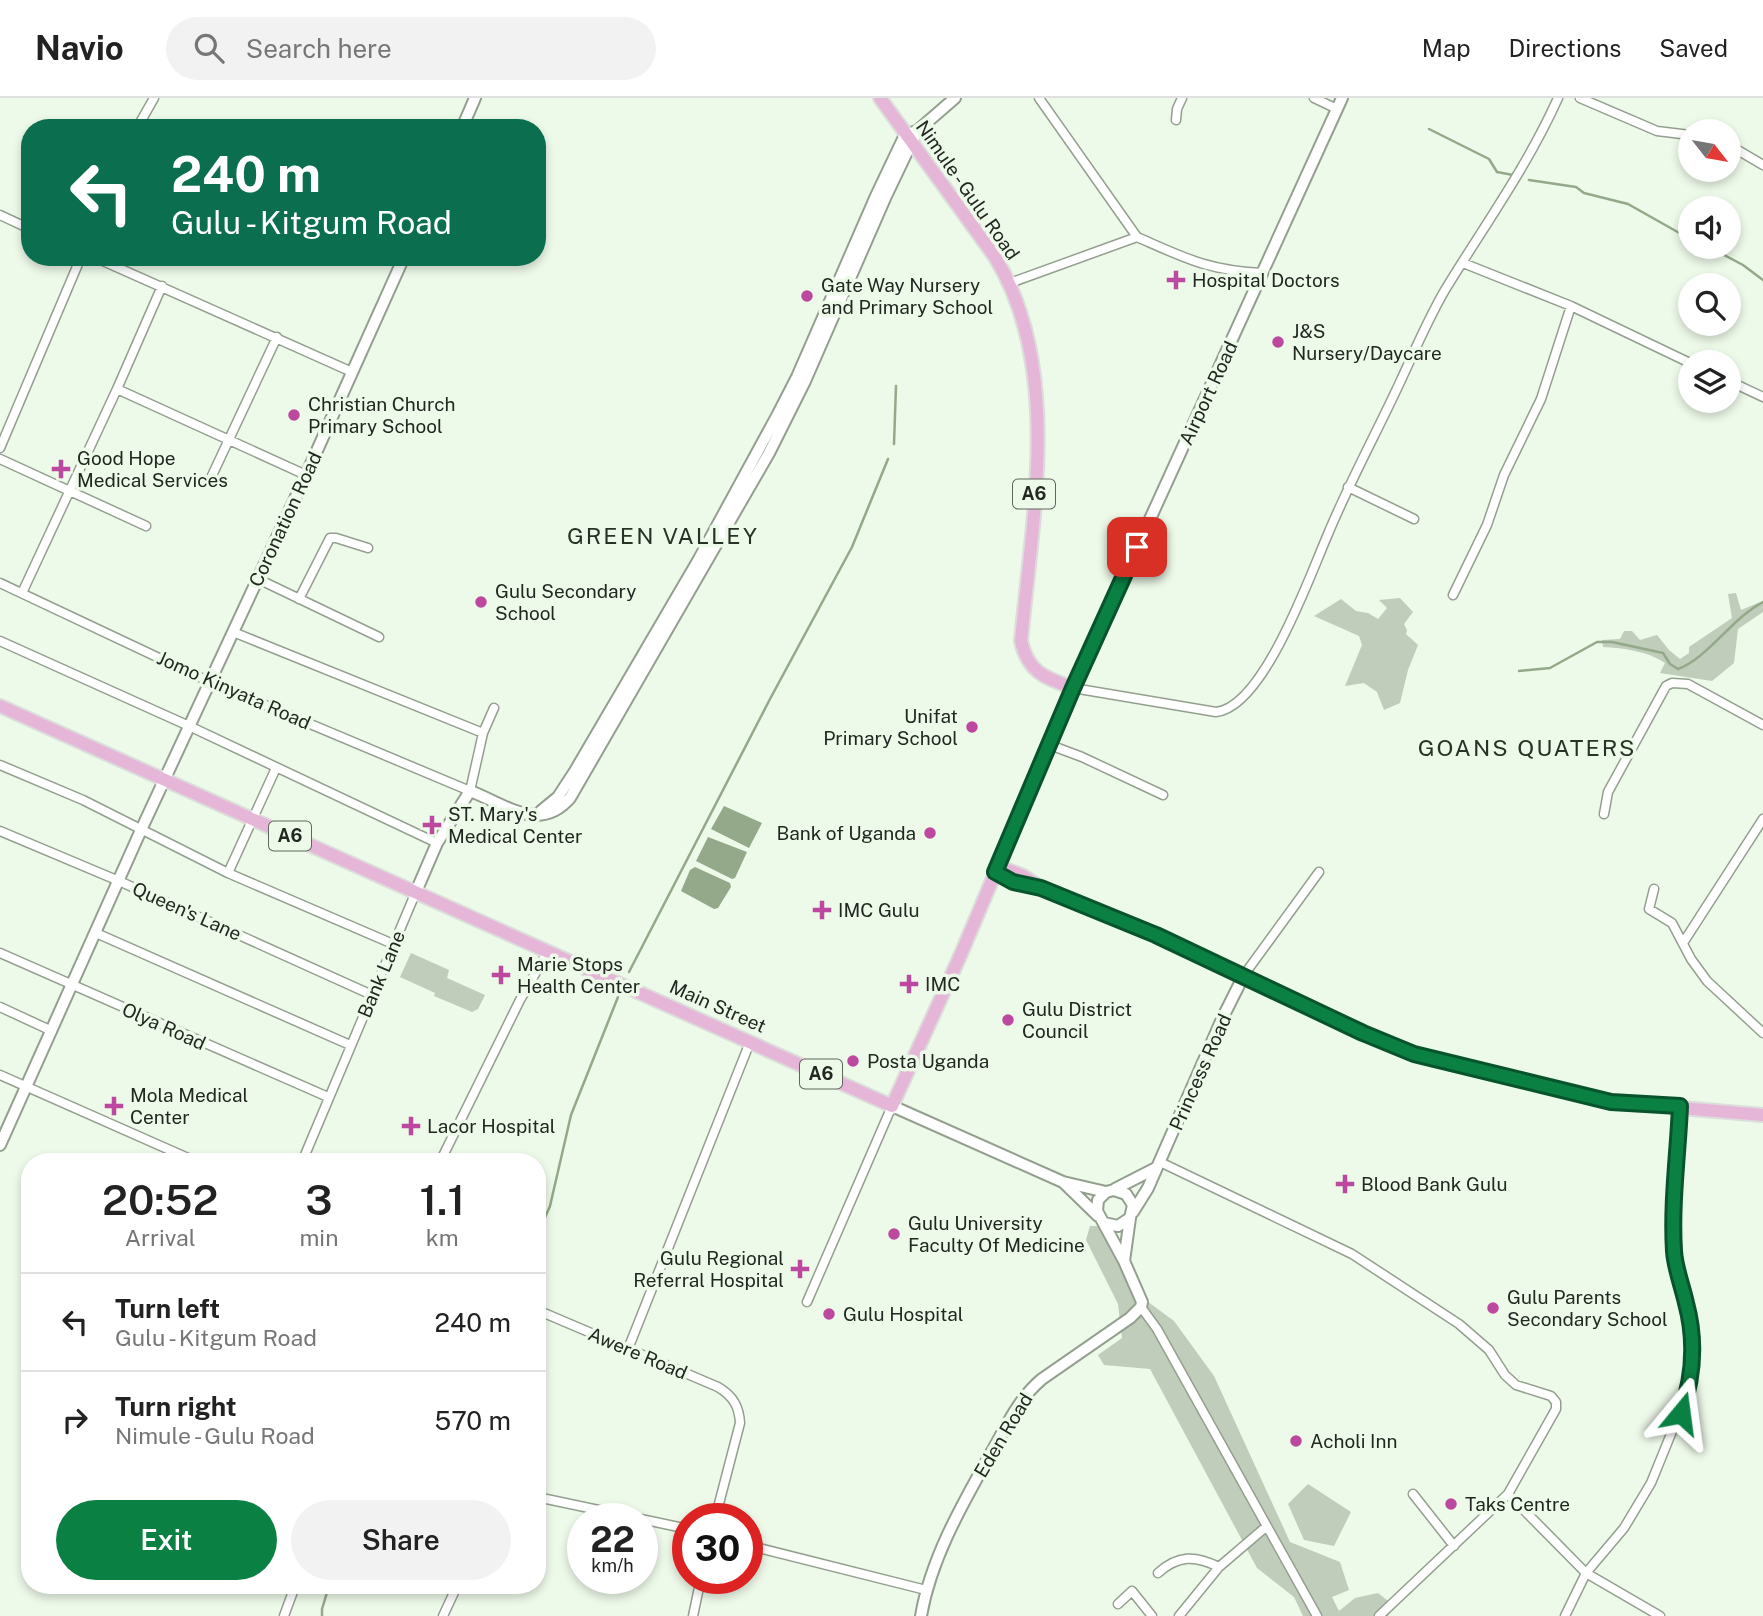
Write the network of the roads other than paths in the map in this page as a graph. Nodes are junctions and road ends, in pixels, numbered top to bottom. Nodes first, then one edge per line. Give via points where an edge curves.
1 (154, 98) edge
2 (475, 98) edge
3 (880, 98) edge
4 (955, 98) edge
5 (1039, 98) edge
6 (1182, 98) edge
7 (1314, 98) edge
8 (1342, 98) edge
9 (1558, 98) edge
10 (1580, 98) edge
11 (1336, 109) junction
12 (142, 119) edge
13 (466, 119) edge
14 (1176, 120) dead end
15 (1678, 134) edge
16 (912, 136) junction
17 (1741, 152) edge
18 (1763, 165) edge
19 (0, 215) edge
20 (21, 225) edge
21 (1137, 237) junction
22 (1463, 263) junction
23 (78, 266) edge
24 (115, 266) edge
25 (400, 266) edge
26 (1263, 273) junction
27 (1010, 283) junction
28 (162, 286) junction
29 (1571, 306) junction
30 (277, 337) junction
31 (1678, 357) edge
32 (352, 372) junction
33 (1741, 387) edge
34 (117, 389) junction
35 (1763, 397) edge
36 (229, 439) junction
37 (0, 448) edge
38 (0, 459) edge
39 (306, 475) junction
40 (209, 482) dead end
41 (1348, 487) junction
42 (70, 490) junction
43 (1414, 519) dead end
44 (146, 526) dead end
45 (368, 548) dead end
46 (258, 579) junction
47 (0, 583) edge
48 (22, 593) junction
49 (1453, 595) dead end
50 (299, 599) junction
51 (233, 632) junction
52 (379, 637) dead end
53 (0, 641) edge
54 (210, 682) junction
55 (1073, 688) junction
56 (0, 706) edge
57 (494, 708) dead end
58 (1763, 725) edge
59 (189, 726) junction
60 (483, 733) junction
61 (1050, 746) junction
62 (0, 765) edge
63 (276, 768) junction
64 (164, 781) junction
65 (470, 791) junction
66 (1163, 795) dead end
67 (1604, 814) dead end
68 (1763, 819) edge
69 (253, 820) junction
70 (141, 830) junction
71 (0, 831) edge
72 (437, 843) junction
73 (1006, 847) junction
74 (997, 869) junction
75 (1319, 872) dead end
76 (228, 873) junction
77 (1018, 879) junction
78 (119, 881) junction
79 (988, 888) junction
80 (1654, 890) dead end
81 (415, 894) junction
82 (96, 933) junction
83 (1683, 943) junction
84 (393, 944) junction
85 (548, 951) junction
86 (0, 953) edge
87 (1244, 975) junction
88 (72, 986) junction
89 (372, 995) junction
90 (0, 1007) edge
91 (52, 1031) junction
92 (1763, 1033) edge
93 (750, 1042) junction
94 (350, 1045) junction
95 (0, 1075) edge
96 (26, 1087) junction
97 (328, 1097) junction
98 (892, 1106) junction
99 (1680, 1106) junction
100 (1763, 1115) edge
101 (3, 1130) edge
102 (0, 1145) edge
103 (176, 1153) edge
104 (306, 1153) edge
105 (444, 1153) edge
106 (1158, 1165) junction
107 (1063, 1182) junction
108 (1110, 1191) junction
109 (1132, 1215) junction
110 (1101, 1220) junction
111 (1124, 1261) junction
112 (807, 1302) dead end
113 (1141, 1307) junction
114 (546, 1314) edge
115 (628, 1349) junction
116 (1413, 1494) dead end
117 (1508, 1494) junction
118 (546, 1499) edge
119 (719, 1503) edge
120 (672, 1526) edge
121 (1267, 1526) junction
122 (1454, 1546) junction
123 (763, 1549) edge
124 (1219, 1567) junction
125 (1158, 1573) dead end
126 (1586, 1573) junction
127 (926, 1590) junction
128 (292, 1594) edge
129 (453, 1594) edge
130 (698, 1594) edge
131 (1118, 1604) dead end
132 (284, 1616) edge
133 (443, 1616) edge
134 (694, 1616) edge
135 (921, 1616) edge
136 (1152, 1616) edge
137 (1179, 1616) edge
138 (1317, 1616) edge
139 (1379, 1616) edge
140 (1565, 1616) edge
141 (1660, 1616) edge

1 - 12 street
2 - 13 street
3 - 16 main road, Nimule - Gulu Road / A6
4 - 16 street
5 - 21 street
6 - 14 street
7 - 11 street
8 - 11 street, Airport Road
9 - 22 street via 1529,159
10 - 15 street via 1657,131
11 - 26 street, Airport Road
16 - 27 main road, Nimule - Gulu Road / A6
16 - 65 street via 876,196 797,377 735,503 576,771 558,797 536,815 516,812
17 - 18 street
19 - 20 street
21 - 26 street via 1196,264
21 - 27 street
22 - 29 street
22 - 41 street via 1432,315
23 - 37 street
24 - 28 street
25 - 32 street, Coronation Road
26 - 55 street, Airport Road
27 - 55 main road, Nimule - Gulu Road / A6 via 1025,324 1037,421 1021,641 1028,663 1037,672
28 - 30 street
28 - 34 street
29 - 31 street
29 - 49 street via 1541,399
30 - 32 street
30 - 36 street
32 - 39 street, Coronation Road
33 - 35 street
34 - 36 street
34 - 42 street
36 - 39 street
36 - 40 street
38 - 42 street
39 - 46 street, Coronation Road
41 - 43 street
41 - 55 street via 1272,657 1236,705 1216,712
42 - 44 street
42 - 48 street
45 - 50 street via 330,538
46 - 50 street
46 - 51 street, Coronation Road
47 - 48 street, Jomo Kinyata Road
48 - 54 street, Jomo Kinyata Road
50 - 52 street
51 - 54 street, Coronation Road
51 - 60 street
53 - 59 street
54 - 59 street, Coronation Road
54 - 65 street, Jomo Kinyata Road
55 - 61 main road
56 - 64 main road, A6
57 - 60 street
58 - 67 street via 1688,684 1666,686 1608,792
59 - 63 street
59 - 64 street, Coronation Road
60 - 65 street
61 - 66 street
61 - 73 main road
62 - 70 street
63 - 69 street
63 - 72 street
64 - 69 main road, Main Street / A6
64 - 70 street, Coronation Road
65 - 72 street, Bank Lane
68 - 83 street
69 - 76 street
69 - 81 main road, Main Street / A6
70 - 76 street
70 - 78 street, Coronation Road
71 - 78 street, Queen's Lane
72 - 81 street, Bank Lane
73 - 74 main road
73 - 77 main road
74 - 77 main road
74 - 79 main road
75 - 87 street
76 - 84 street
77 - 79 main road
77 - 87 main road
78 - 82 street, Coronation Road
78 - 89 street, Queen's Lane
79 - 98 main road
80 - 83 street via 1649,909 1672,923
81 - 84 street, Bank Lane
81 - 85 main road, Main Street / A6
82 - 88 street, Coronation Road
82 - 94 street
83 - 92 street via 1707,981
84 - 89 street, Bank Lane
85 - 93 main road, Main Street / A6
85 - 105 street
86 - 88 street, Olya Road
87 - 99 main road via 1422,1057 1611,1102
87 - 106 street, Princess Road
88 - 91 street, Coronation Road
88 - 97 street, Olya Road
89 - 94 street, Bank Lane
90 - 91 street
91 - 96 street, Coronation Road
93 - 98 main road, Main Street / A6
93 - 115 street
94 - 97 street, Bank Lane
95 - 96 street
96 - 101 street, Coronation Road
96 - 103 street
97 - 104 street, Bank Lane
98 - 107 street, Main Street
98 - 112 street
99 - 100 main road
99 - 126 street via 1674,1253 1692,1331 1688,1392 1651,1483 1624,1528
101 - 102 street, Coronation Road
106 - 108 street
106 - 109 street, Princess Road
106 - 117 street via 1352,1254 1459,1324 1489,1350 1516,1385 1551,1396 1556,1409
107 - 108 street
107 - 110 street
108 - 109 street via 1121,1191 1131,1199
108 - 110 street via 1098,1200
109 - 110 street via 1118,1226
109 - 111 street
110 - 111 street
111 - 113 street
113 - 121 street
113 - 127 street, Eden Road via 1023,1398 967,1497
114 - 115 street, Awere Road
115 - 119 street, Awere Road via 718,1387 735,1402 740,1423
116 - 122 street
117 - 122 street
117 - 126 street
118 - 120 street
121 - 124 street
121 - 138 street
122 - 139 street
123 - 127 street
124 - 125 street via 1186,1557
124 - 137 street
126 - 140 street
126 - 141 street
127 - 135 street, Eden Road
128 - 132 street
129 - 133 street
130 - 134 street
131 - 136 street via 1132,1591

